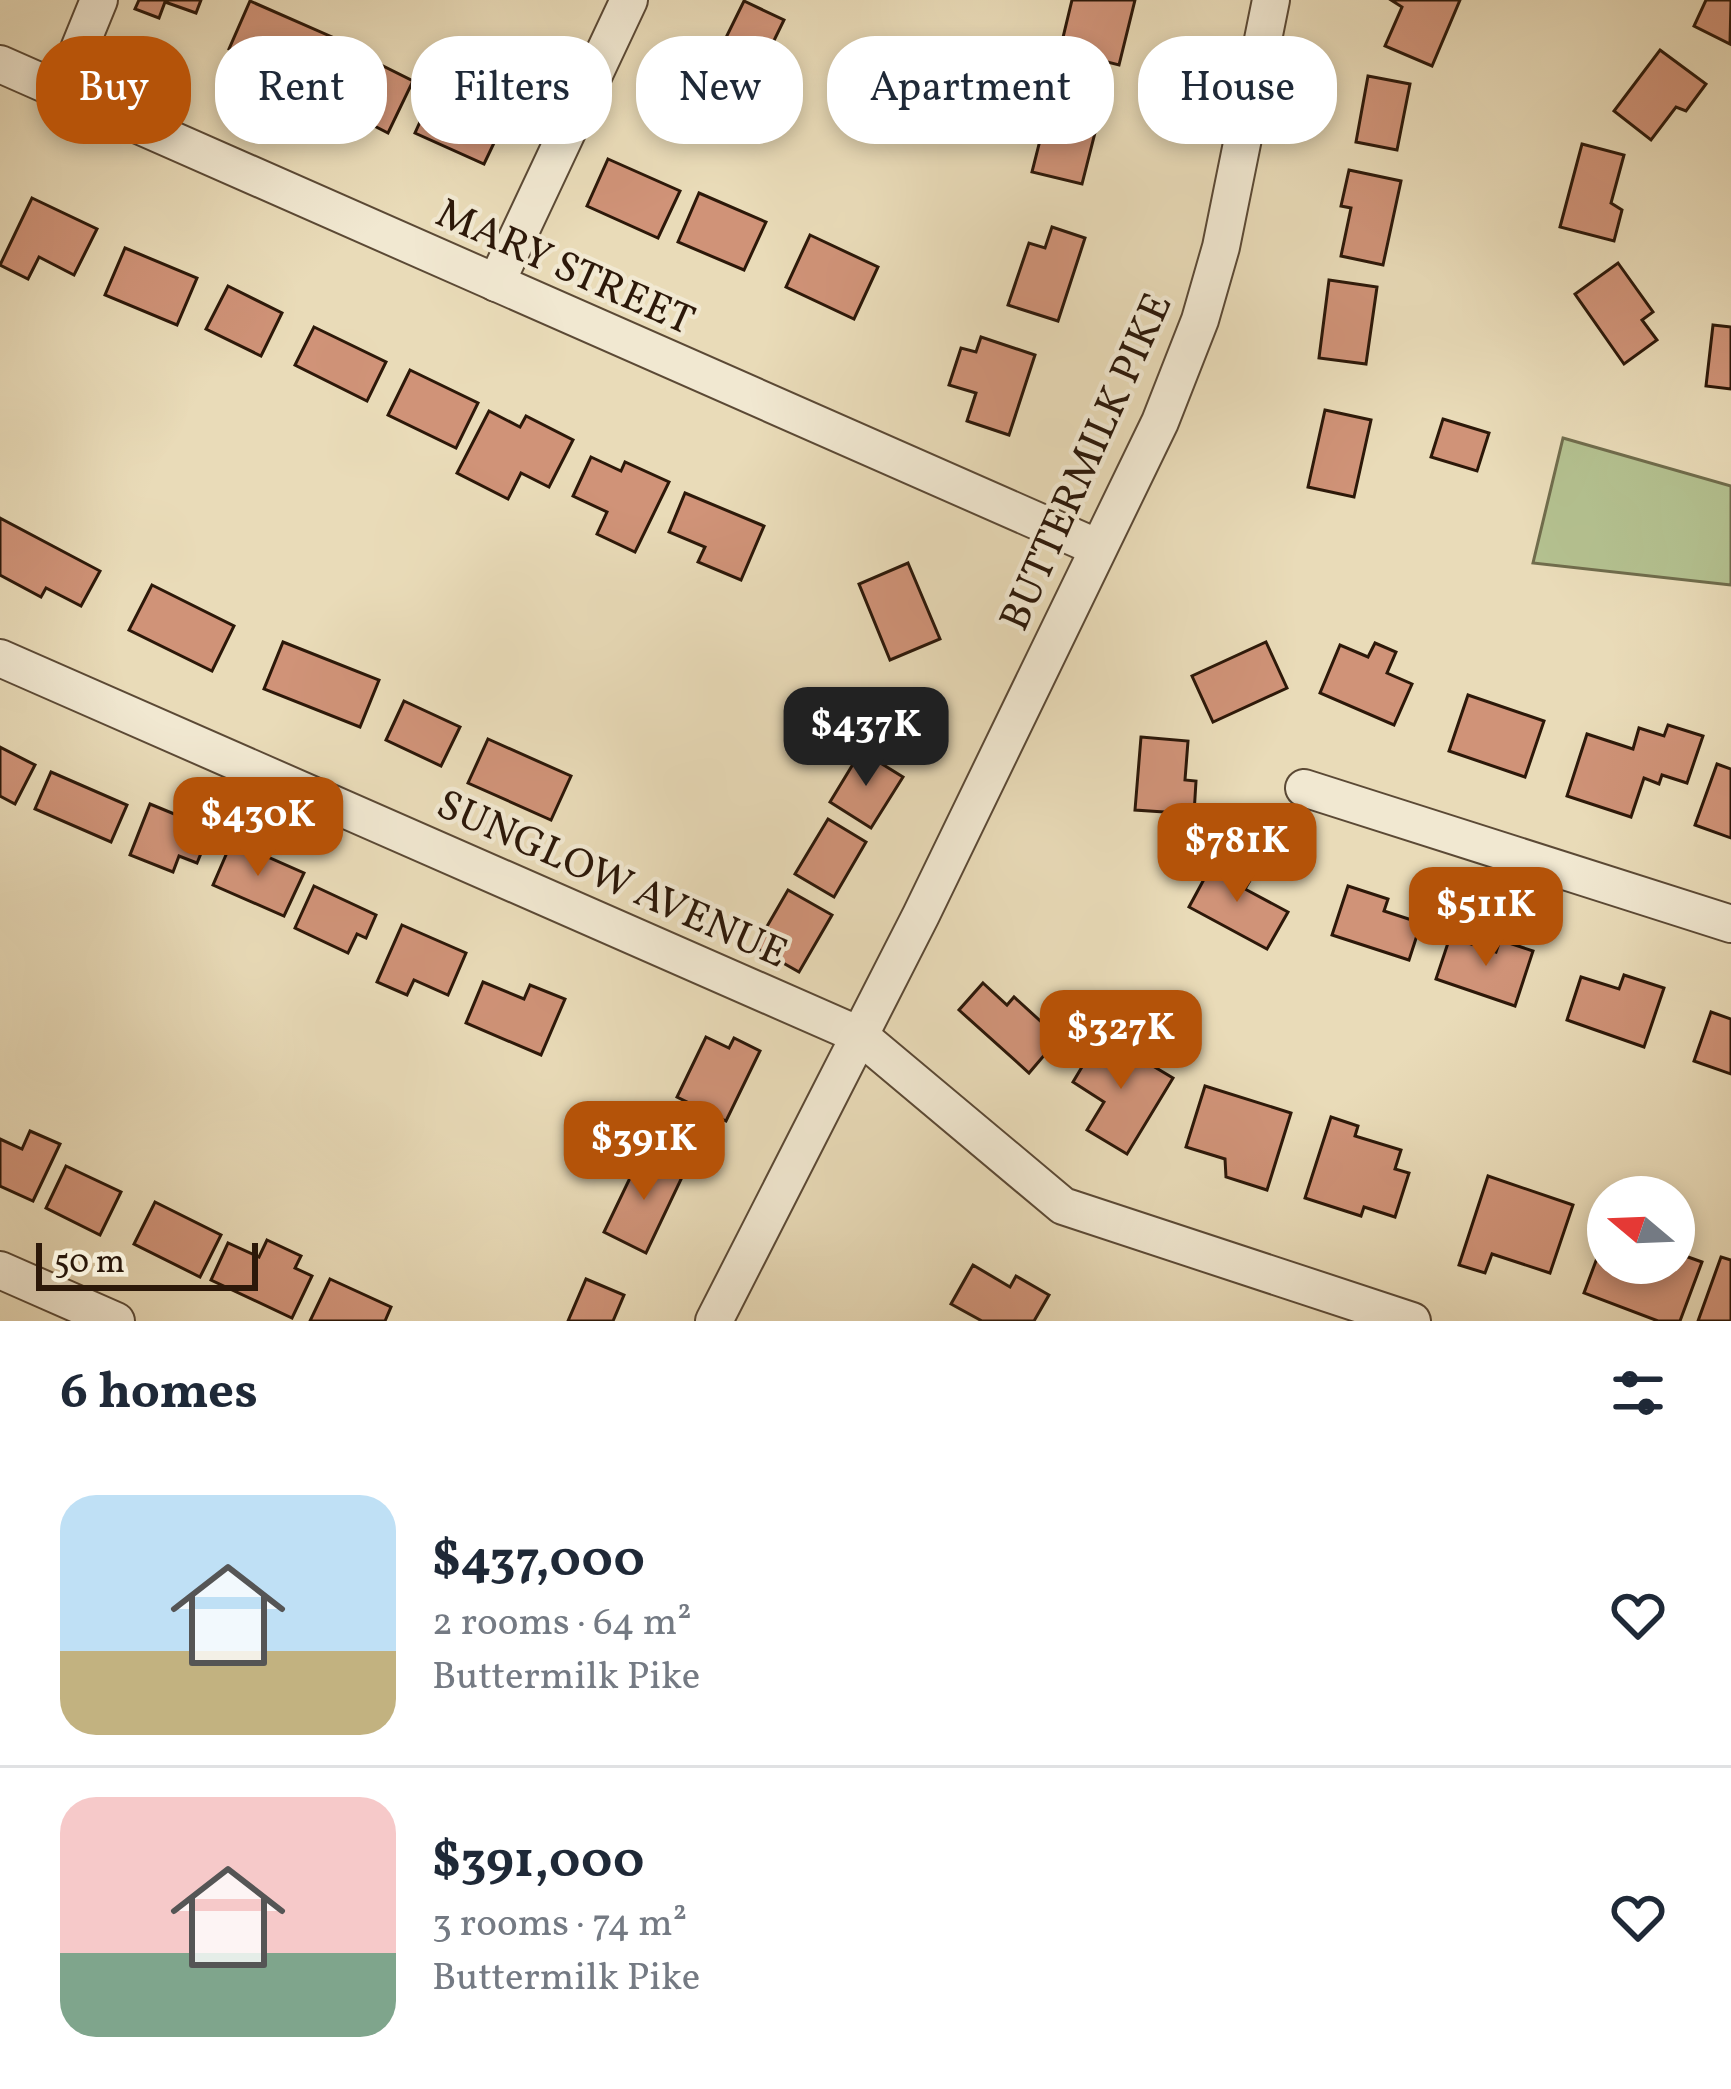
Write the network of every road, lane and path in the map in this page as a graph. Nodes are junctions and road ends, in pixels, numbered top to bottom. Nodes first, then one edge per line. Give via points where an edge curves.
1 (100, 0) edge
2 (629, 0) edge
3 (1271, 0) edge
4 (85, 36) edge
5 (0, 64) edge
6 (36, 81) edge
7 (178, 144) edge
8 (496, 283) junction
9 (1096, 547) junction
10 (0, 658) edge
11 (1304, 788) dead end
12 (1731, 924) edge
13 (859, 1035) junction
14 (0, 1270) edge
15 (116, 1321) edge
16 (715, 1321) edge
17 (1411, 1321) edge

1 - 4 street
2 - 8 street
3 - 9 street, BUTTERMILK PIKE via 1200,320 1160,422
5 - 6 street, MARY STREET
7 - 8 street, MARY STREET
8 - 9 street, MARY STREET
9 - 13 street, BUTTERMILK PIKE
10 - 13 street, SUNGLOW AVENUE
11 - 12 street
13 - 16 street, BUTTERMILK PIKE
13 - 17 street, SUNGLOW AVENUE via 1064,1206
14 - 15 street

